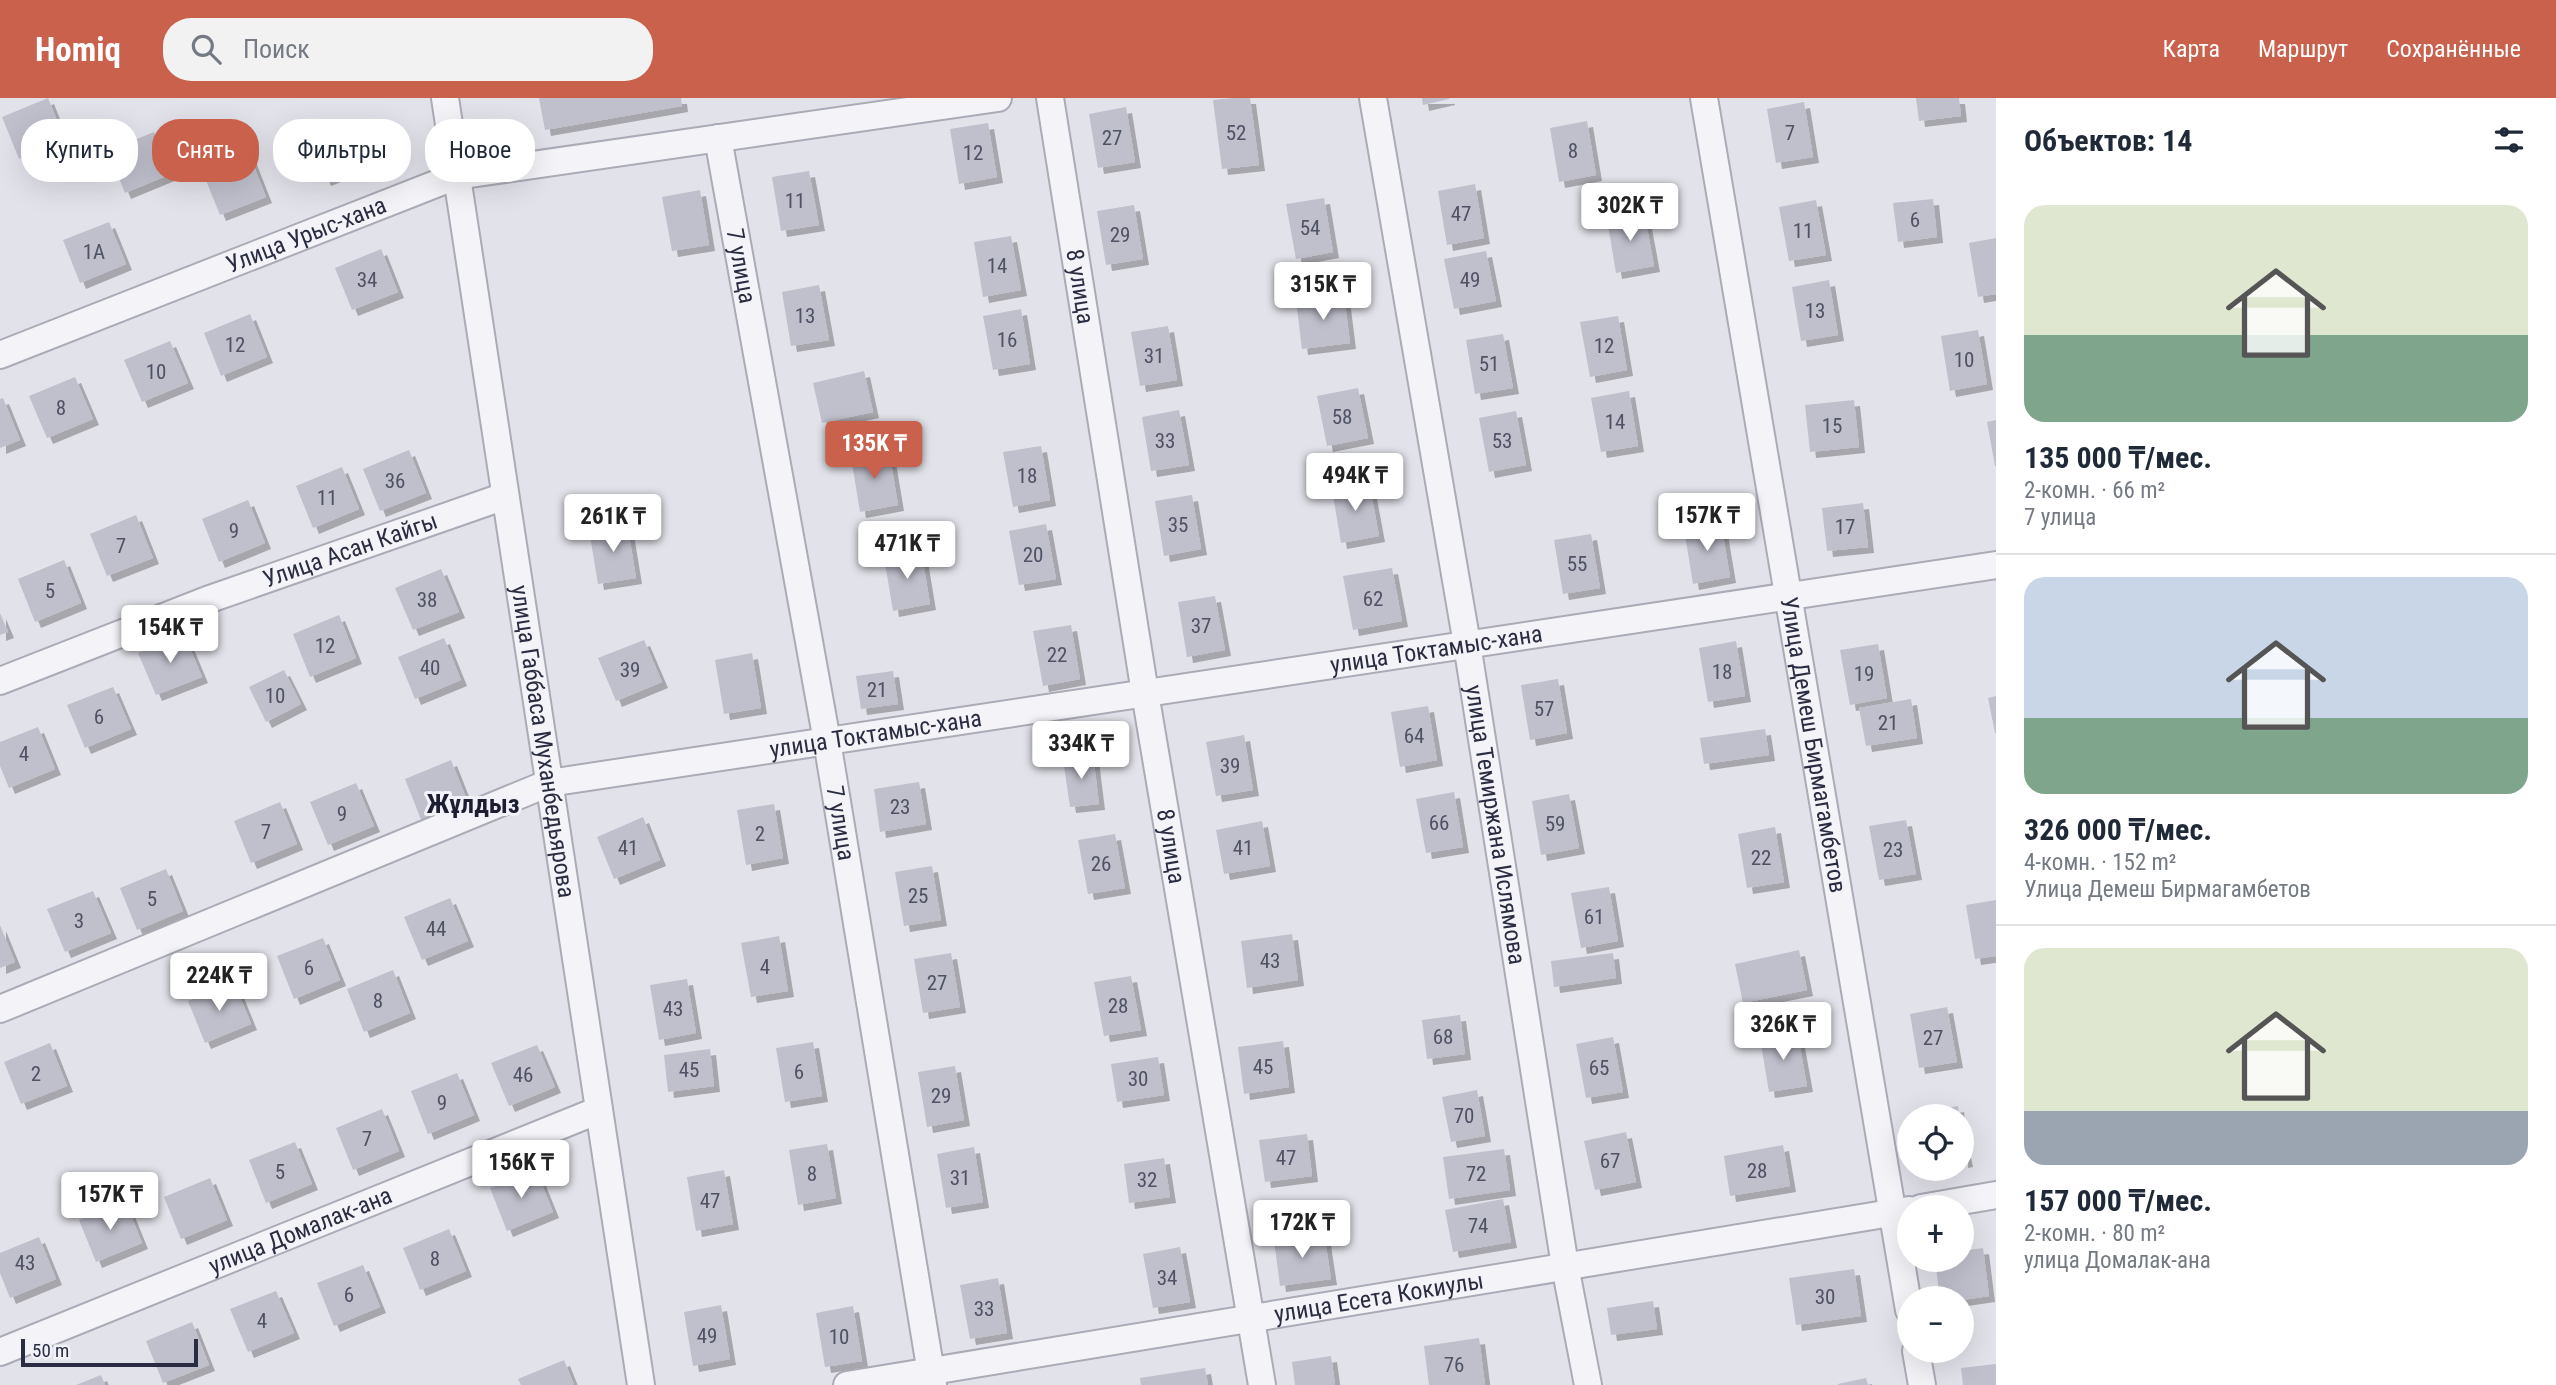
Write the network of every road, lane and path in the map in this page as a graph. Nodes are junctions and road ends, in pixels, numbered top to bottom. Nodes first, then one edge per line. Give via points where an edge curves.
1 (445, 98) edge
2 (998, 98) edge
3 (1050, 98) edge
4 (1373, 98) edge
5 (1704, 98) edge
6 (448, 119) edge
7 (718, 138) junction
8 (535, 165) edge
9 (441, 182) edge
10 (457, 182) edge
11 (0, 355) edge
12 (505, 496) junction
13 (1996, 565) edge
14 (1787, 596) junction
15 (1467, 644) junction
16 (0, 681) edge
17 (1145, 693) junction
18 (827, 741) junction
19 (550, 783) junction
20 (0, 1009) edge
21 (599, 1110) junction
22 (1898, 1195) edge
23 (1996, 1195) edge
24 (1974, 1199) edge
25 (1897, 1212) edge
26 (1565, 1266) junction
27 (1250, 1318) junction
28 (0, 1352) edge
29 (1918, 1363) edge
30 (932, 1378) edge
31 (641, 1385) edge
32 (847, 1385) edge
33 (1262, 1385) edge
34 (1588, 1385) edge
35 (1922, 1385) edge

1 - 6 street, улица Габбаса Муханбедьярова
2 - 7 street, Улица Урыс-хана
3 - 17 street, 8 улица
4 - 15 street, улица Темиржана Ислямова
5 - 14 street, Улица Демеш Бирмагамбетов
7 - 8 street, Улица Урыс-хана
7 - 18 street, 7 улица
9 - 11 street, Улица Урыс-хана
10 - 12 street, улица Габбаса Муханбедьярова
12 - 16 street, Улица Асан Кайгы via 207,600
12 - 19 street, улица Габбаса Муханбедьярова
13 - 14 street, улица Токтамыс-хана
14 - 15 street, улица Токтамыс-хана
14 - 22 street, Улица Демеш Бирмагамбетов
15 - 17 street, улица Токтамыс-хана
15 - 26 street, улица Темиржана Ислямова
17 - 18 street, улица Токтамыс-хана
17 - 27 street, 8 улица
18 - 19 street, улица Токтамыс-хана
18 - 30 street, 7 улица
19 - 20 street, улица Токтамыс-хана
19 - 21 street, улица Габбаса Муханбедьярова
21 - 28 street, улица Домалак-ана
21 - 31 street, улица Габбаса Муханбедьярова
23 - 24 street
25 - 26 street, улица Есета Кокиулы
26 - 27 street, улица Есета Кокиулы
26 - 34 street, улица Темиржана Ислямова
27 - 30 street, улица Есета Кокиулы
27 - 33 street, 8 улица
29 - 35 street
30 - 32 street, улица Есета Кокиулы

